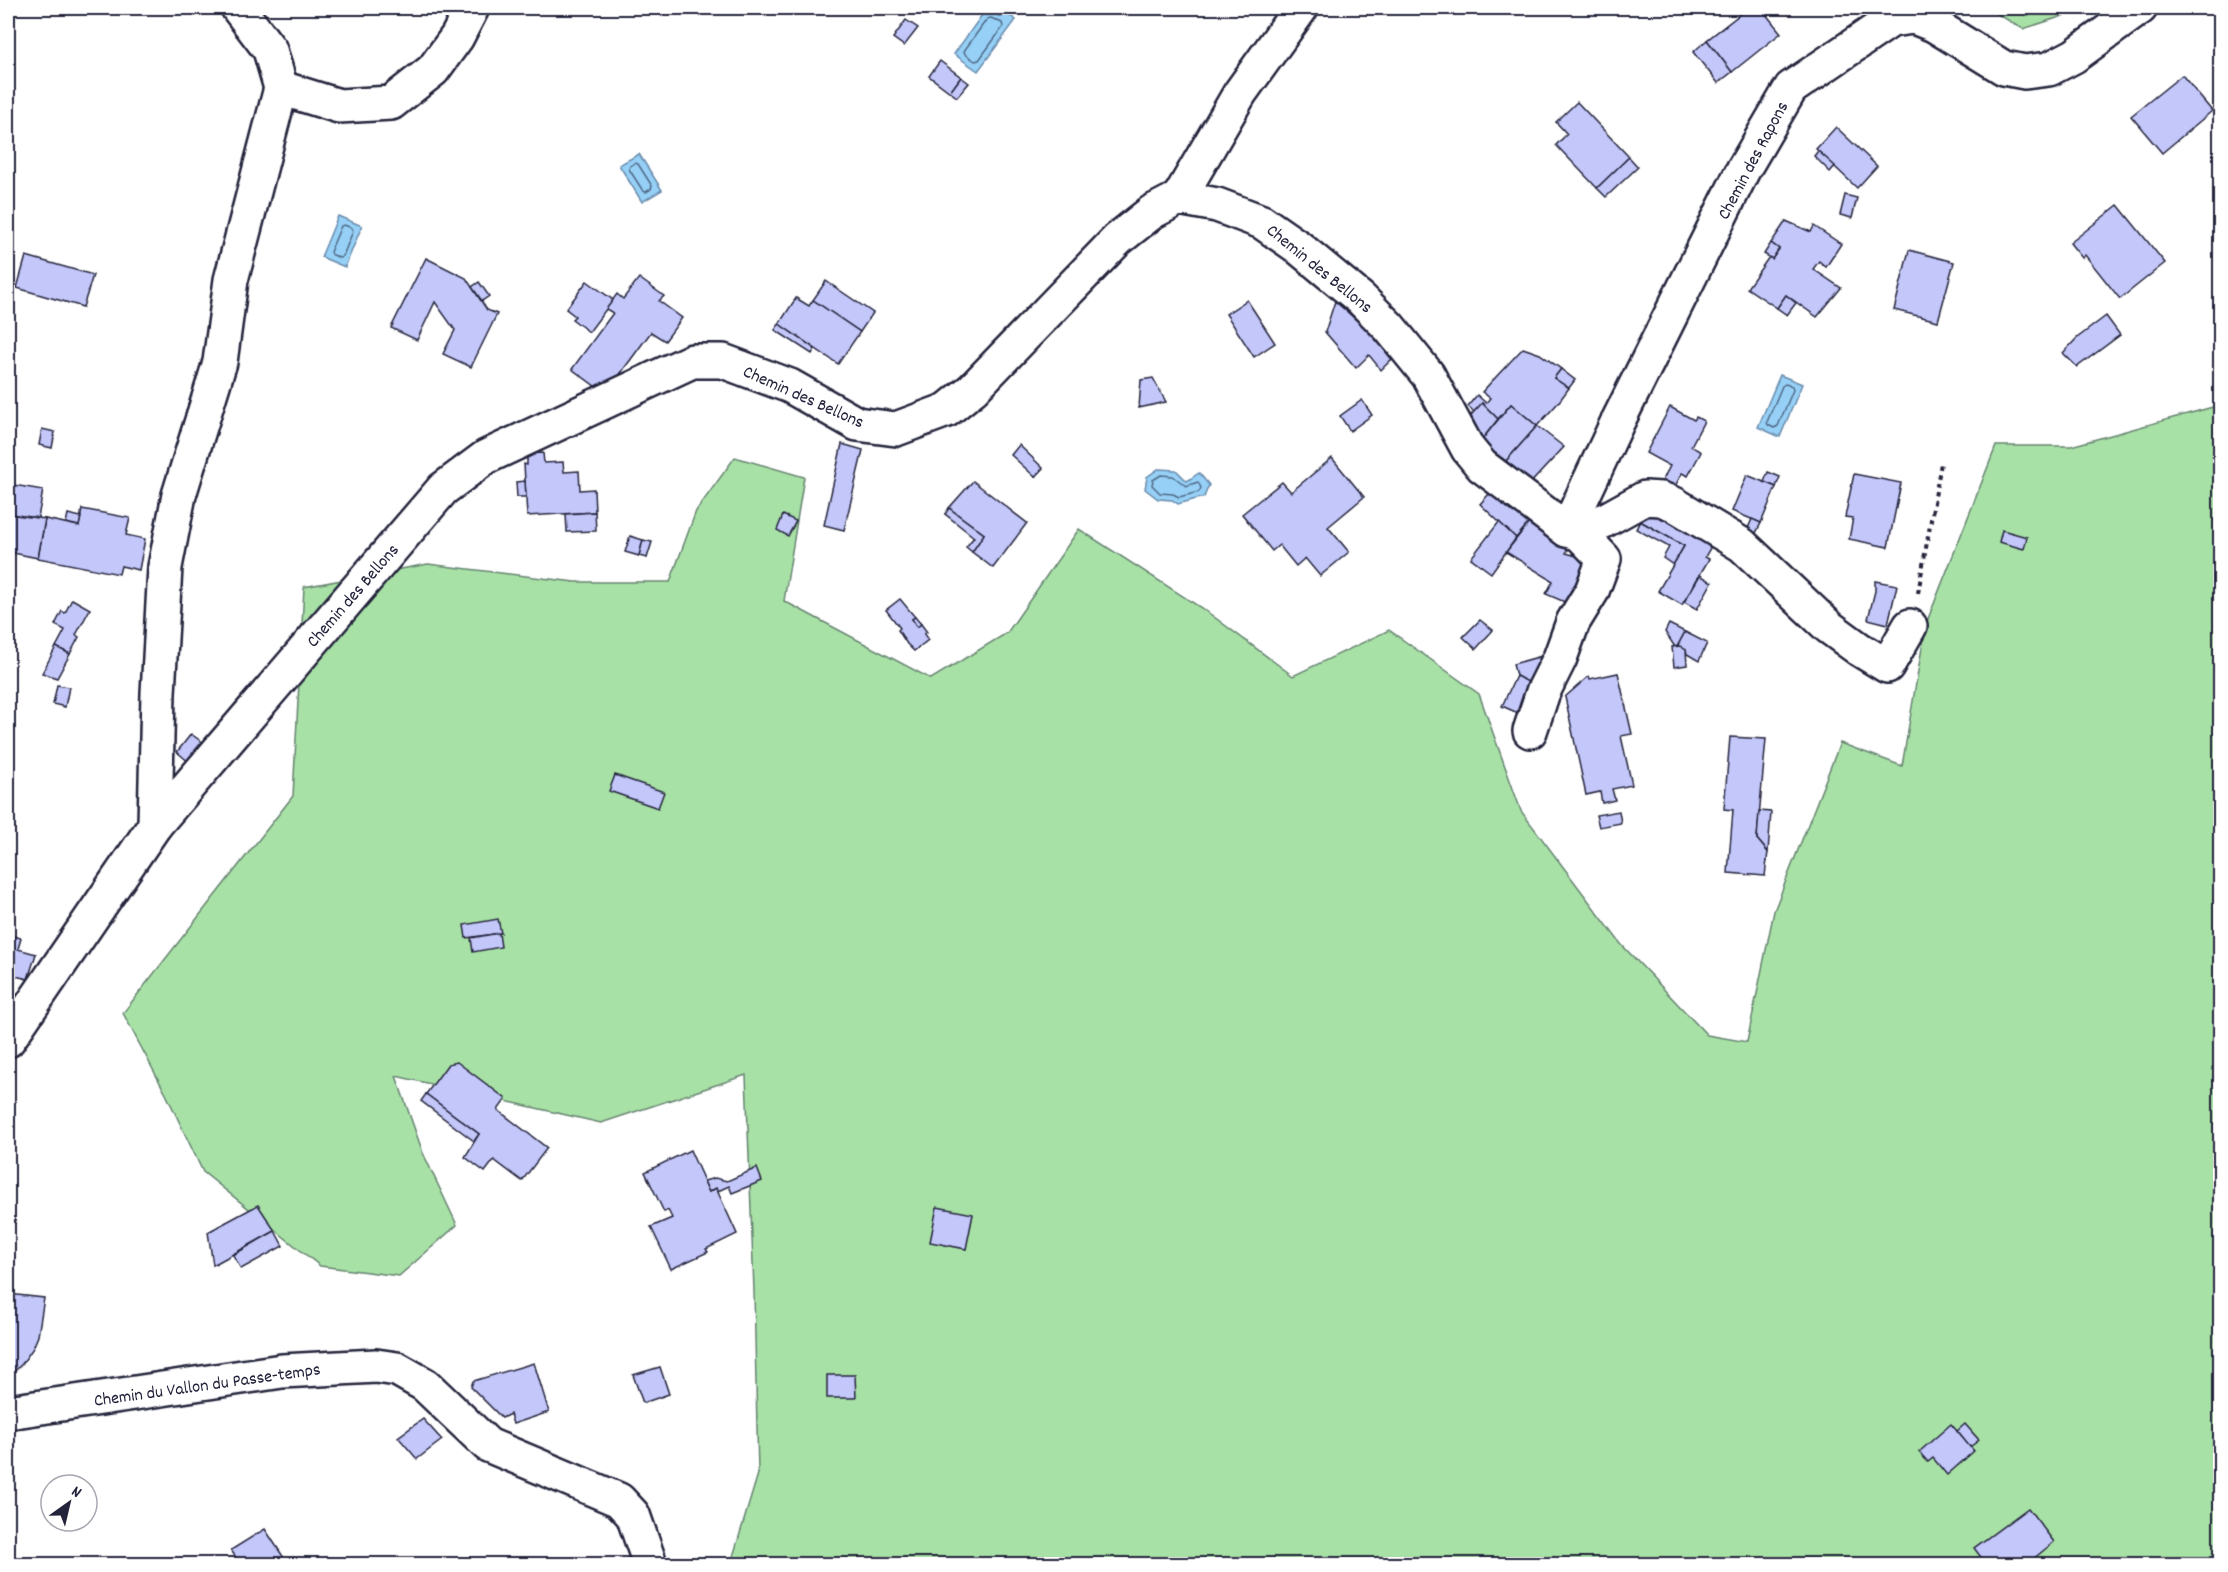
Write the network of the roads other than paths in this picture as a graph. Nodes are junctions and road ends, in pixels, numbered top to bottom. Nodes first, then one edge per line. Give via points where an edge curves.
1 (238, 8) edge
2 (472, 8) edge
3 (1302, 8) edge
4 (2140, 8) edge
5 (281, 88) junction
6 (1179, 198) junction
7 (1574, 532) junction
8 (1910, 626) road end
9 (1530, 731) dead end
10 (155, 825) junction
11 (8, 1040) edge
12 (8, 1412) edge
13 (650, 1564) edge

1 - 5 street via 270,50
2 - 5 street via 433,70 391,103 339,106
3 - 6 street via 1240,93
4 - 7 street, Chemin des Rapons via 2074,56 2049,69 2025,72 2004,68 1914,17 1891,20 1791,88 1743,170 1618,421
5 - 10 street via 231,279 220,362 179,495 165,567
6 - 7 street, Chemin des Bellons via 1217,205 1262,222 1362,299 1428,375 1468,449 1482,466
6 - 10 street, Chemin des Bellons via 1152,212 1118,239 981,381 947,410 896,429 857,424 790,386 723,361 692,362 486,456 443,489
7 - 8 street via 1645,498 1661,499 1742,545 1829,627 1887,666
7 - 9 street, Chemin des Bellons via 1604,559 1592,591 1573,622
10 - 11 street, Chemin des Bellons
12 - 13 street, Chemin du Vallon du Passe-temps via 282,1371 376,1365 397,1369 425,1385 488,1445 619,1500 633,1515

